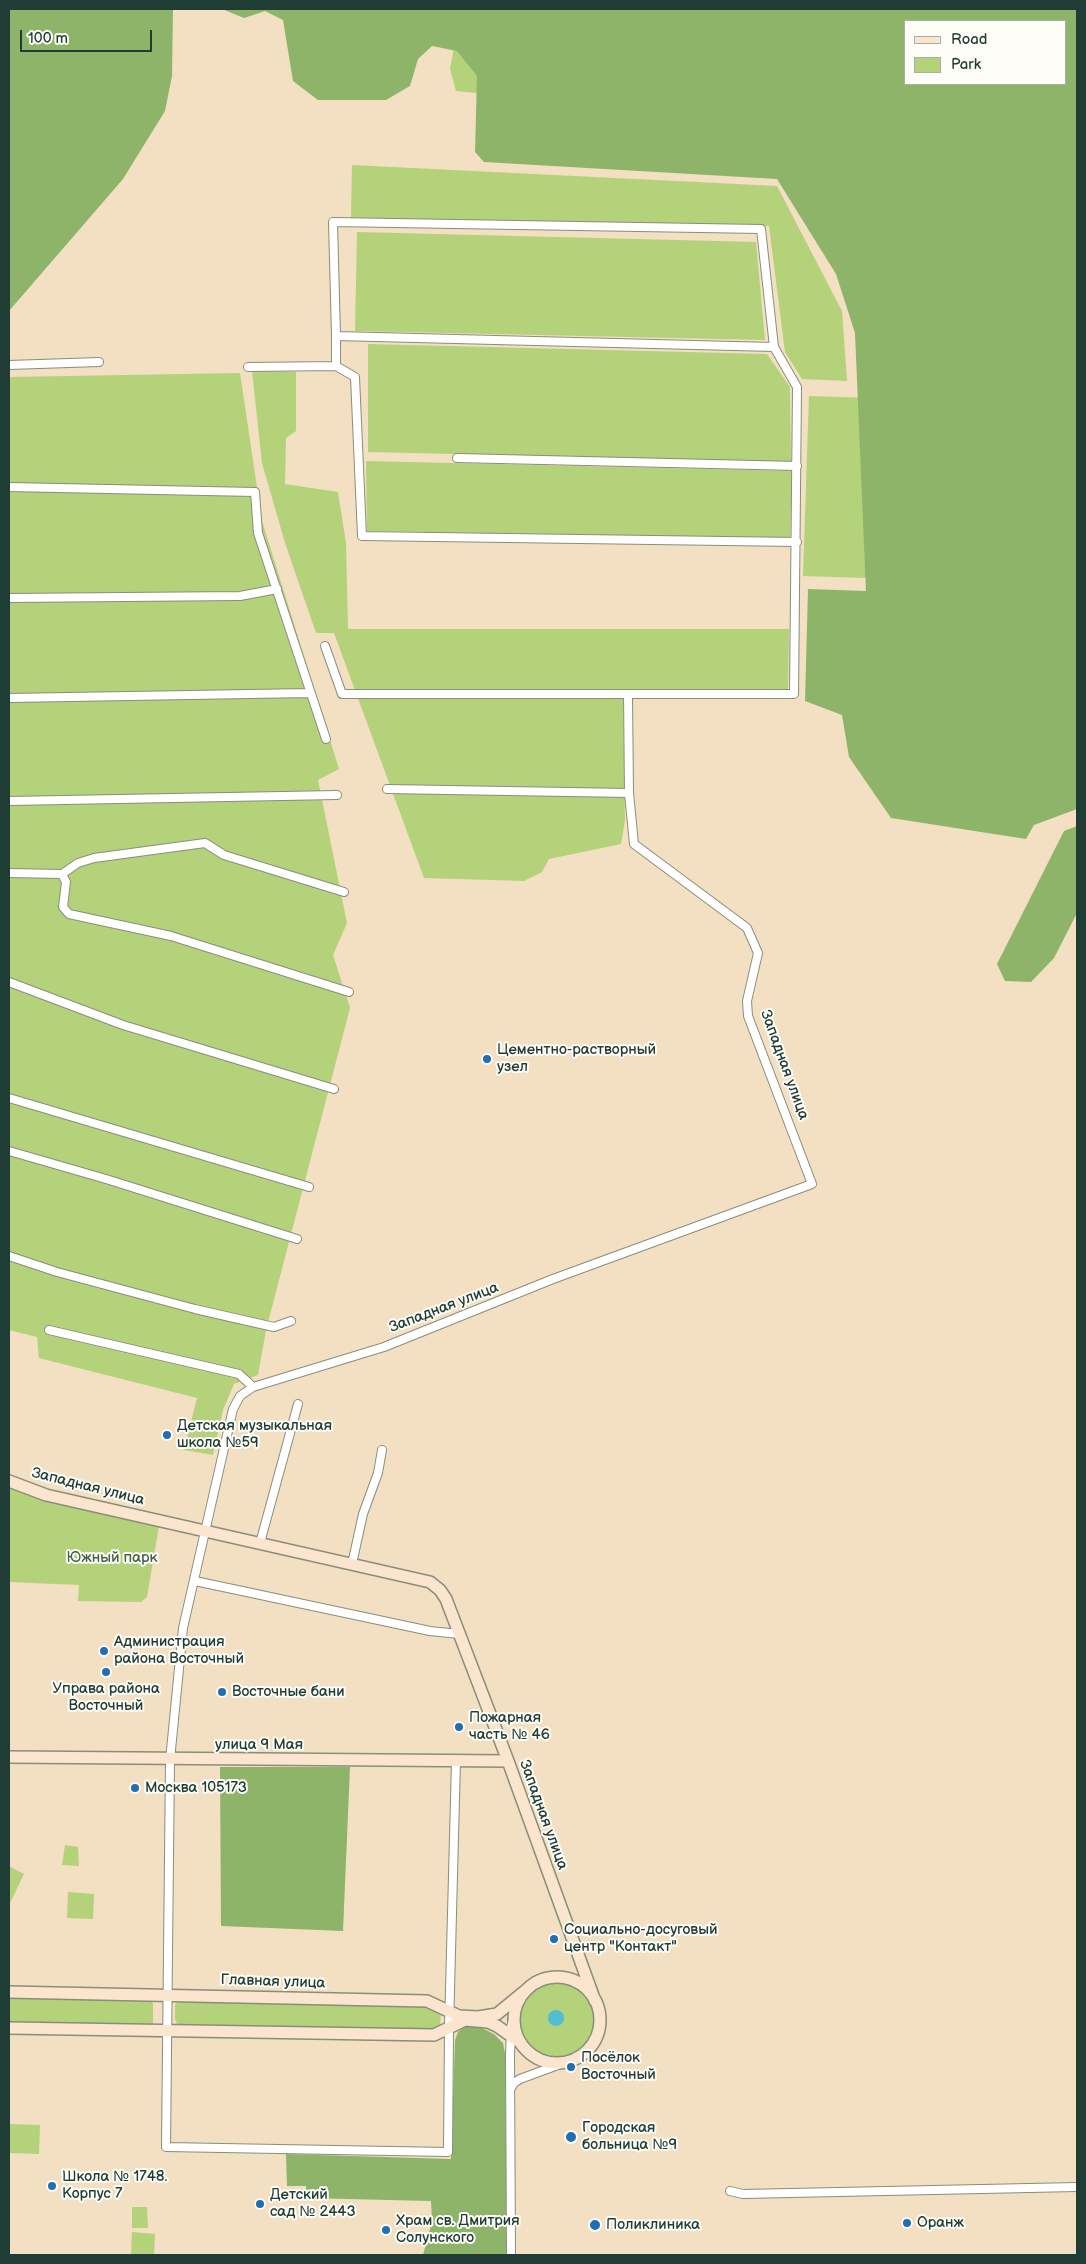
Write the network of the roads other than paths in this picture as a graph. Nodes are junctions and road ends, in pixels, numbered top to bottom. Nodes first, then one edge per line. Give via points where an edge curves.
1 (336, 336) junction
2 (774, 347) junction
3 (99, 362) dead end
4 (9, 364) edge
5 (336, 366) junction
6 (248, 367) dead end
7 (457, 458) dead end
8 (798, 466) junction
9 (9, 487) edge
10 (797, 542) junction
11 (277, 589) junction
12 (9, 598) edge
13 (325, 646) dead end
14 (309, 693) junction
15 (628, 694) junction
16 (9, 698) edge
17 (326, 739) dead end
18 (387, 789) dead end
19 (629, 793) junction
20 (337, 794) dead end
21 (9, 801) edge
22 (9, 873) edge
23 (62, 874) junction
24 (344, 892) dead end
25 (9, 982) edge
26 (349, 992) dead end
27 (334, 1089) dead end
28 (9, 1098) edge
29 (9, 1151) edge
30 (309, 1187) dead end
31 (297, 1238) dead end
32 (9, 1256) edge
33 (291, 1321) dead end
34 (49, 1330) dead end
35 (253, 1387) junction
36 (298, 1404) dead end
37 (382, 1450) dead end
38 (9, 1481) edge
39 (206, 1530) junction
40 (260, 1543) junction
41 (352, 1564) junction
42 (195, 1581) junction
43 (459, 1634) junction
44 (9, 1757) edge
45 (170, 1760) junction
46 (456, 1761) junction
47 (508, 1761) junction
48 (581, 1964) junction
49 (550, 1978) junction
50 (525, 1991) junction
51 (9, 1992) edge
52 (167, 1994) junction
53 (596, 2001) junction
54 (450, 2011) junction
55 (515, 2012) junction
56 (9, 2028) edge
57 (449, 2028) junction
58 (167, 2031) junction
59 (511, 2036) junction
60 (521, 2043) junction
61 (566, 2062) junction
62 (511, 2088) junction
63 (1077, 2187) edge
64 (730, 2190) dead end
65 (511, 2255) edge

1 - 2 street
1 - 2 street via 332,222 761,229
1 - 5 street
2 - 8 street via 797,387
3 - 4 street
5 - 6 street
5 - 10 street via 355,377 362,536
7 - 8 street
8 - 10 street
9 - 11 street via 255,492 258,533
10 - 15 street via 794,694
11 - 12 street via 240,596
11 - 14 street
13 - 15 street via 342,694
14 - 16 street
14 - 17 street
15 - 19 street, Западная улица
18 - 19 street
19 - 35 street, Западная улица via 634,844 748,928 758,953 747,1001 748,1016 812,1184 554,1279 384,1347
20 - 21 street
22 - 23 street
23 - 24 street via 78,863 94,858 205,842 224,855
23 - 26 street via 66,882 63,907 69,914 171,936
25 - 27 street via 124,1025
28 - 30 street
29 - 31 street
32 - 33 street via 195,1309 274,1327
34 - 35 street via 239,1374
35 - 39 street via 240,1396 233,1409
36 - 40 street
37 - 41 street
38 - 39 street, Западная улица via 46,1495
39 - 40 street, Западная улица
39 - 42 street
40 - 41 street, Западная улица
41 - 43 street, Западная улица via 430,1582 446,1599
42 - 43 street via 430,1631
42 - 45 street via 183,1628
43 - 47 street, Западная улица
44 - 45 street, улица 9 Мая
45 - 46 street, улица 9 Мая
45 - 52 street
46 - 47 street, улица 9 Мая
46 - 54 street
47 - 48 street, Западная улица
48 - 49 street
48 - 53 street, Западная улица
49 - 50 street
49 - 53 street via 573,1980
50 - 54 street, Главная улица via 488,2017 464,2017
50 - 55 street
51 - 52 street, Главная улица
52 - 54 street, Главная улица via 427,2001
52 - 58 street
53 - 61 street via 600,2019 596,2037 585,2052
54 - 57 street
55 - 59 street
55 - 60 street via 515,2028
56 - 58 street
57 - 58 street via 434,2035
57 - 58 street via 448,2152 166,2147
57 - 59 street via 465,2020 488,2022
59 - 60 street
59 - 62 street
60 - 61 street via 539,2059
61 - 62 street via 520,2079
62 - 65 street
63 - 64 street via 743,2194

